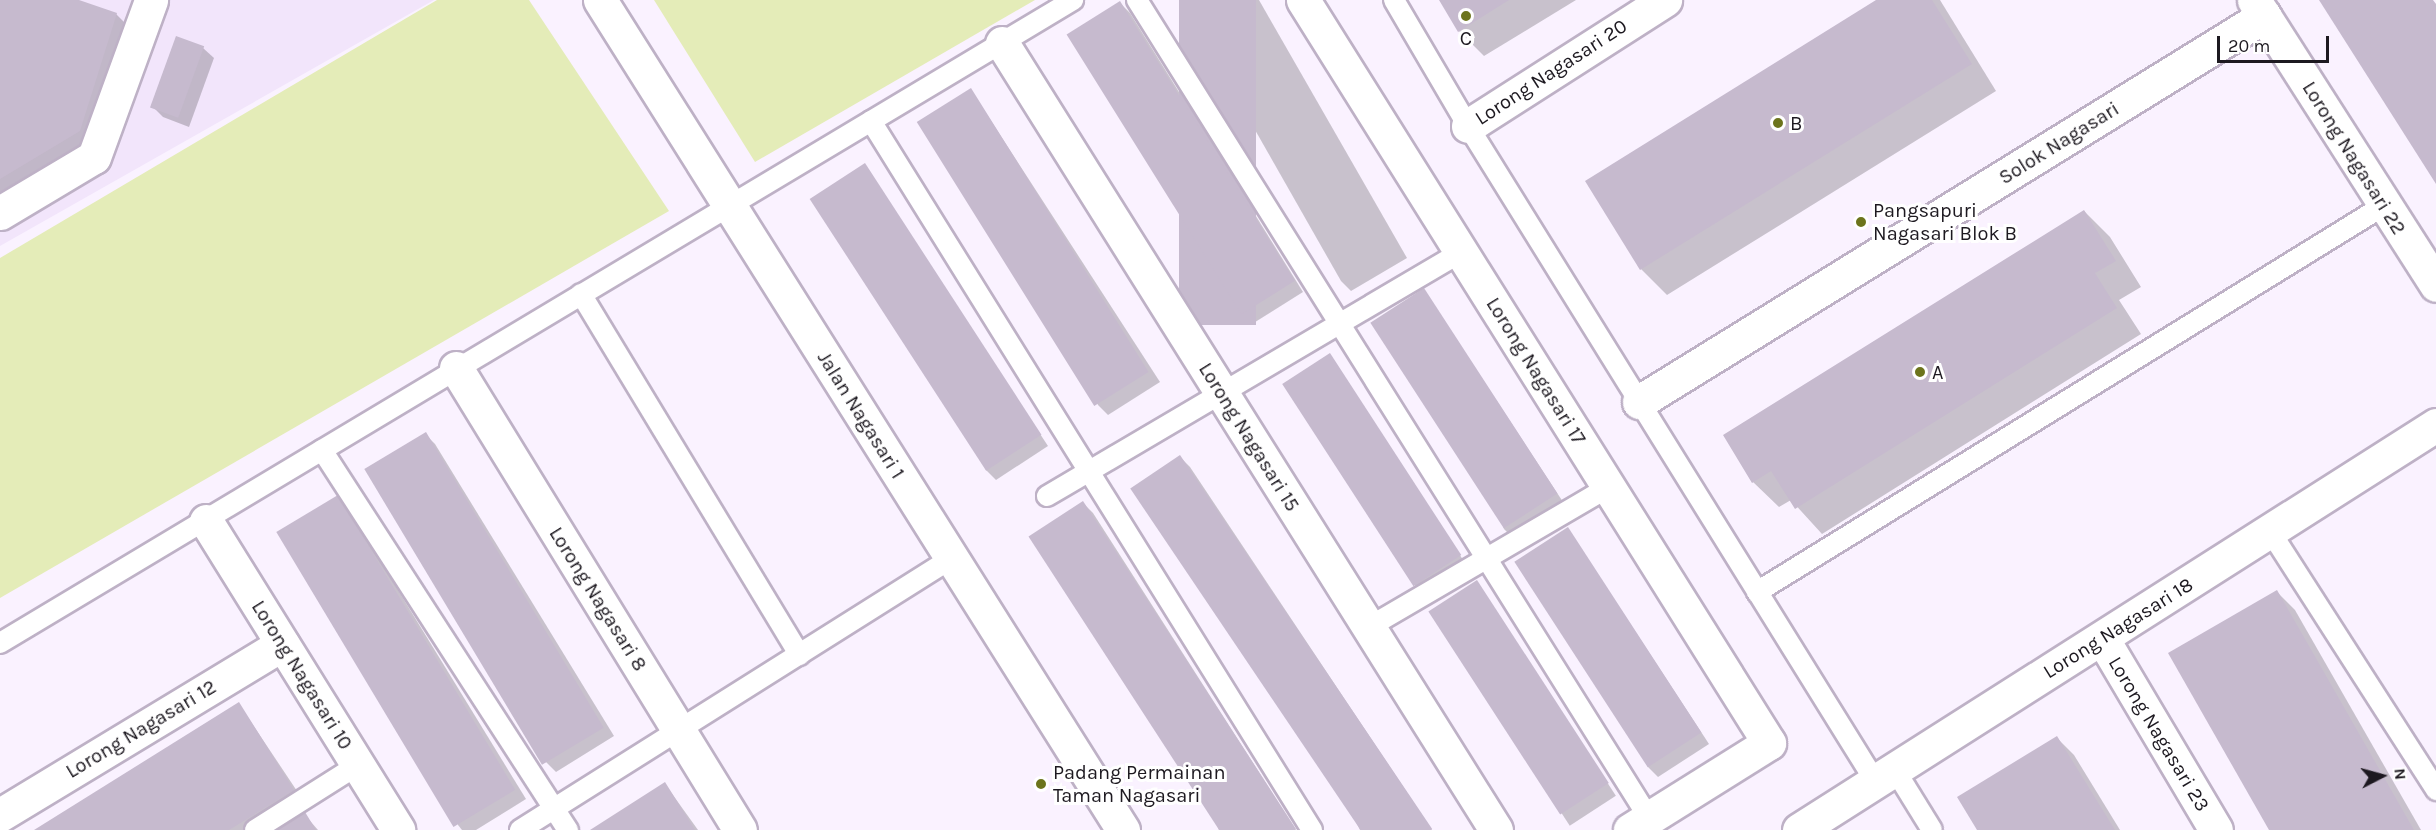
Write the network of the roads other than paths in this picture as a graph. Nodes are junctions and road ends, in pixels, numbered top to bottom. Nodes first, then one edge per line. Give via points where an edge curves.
1 (151, 0) edge
2 (600, 0) edge
3 (1073, 0) edge
4 (1137, 0) edge
5 (1303, 0) edge
6 (1394, 0) edge
7 (1665, 0) edge
8 (2259, 8) edge
9 (1002, 43) junction
10 (871, 121) junction
11 (1468, 126) junction
12 (729, 205) junction
13 (2383, 206) junction
14 (0, 213) edge
15 (1461, 252) junction
16 (2436, 285) edge
17 (581, 294) junction
18 (1339, 324) junction
19 (456, 368) junction
20 (1222, 393) junction
21 (1639, 402) junction
22 (2436, 425) edge
23 (322, 450) junction
24 (1089, 472) junction
25 (1609, 487) junction
26 (1047, 496) dead end
27 (206, 521) junction
28 (2270, 531) junction
29 (952, 558) junction
30 (1486, 558) junction
31 (1757, 591) junction
32 (1369, 627) junction
33 (2102, 638) junction
34 (0, 643) edge
35 (282, 644) junction
36 (800, 655) junction
37 (679, 730) junction
38 (358, 765) junction
39 (1885, 775) junction
40 (2436, 790) edge
41 (555, 808) junction
42 (0, 815) edge
43 (1640, 824) edge
44 (255, 830) edge
45 (398, 830) edge
46 (520, 830) edge
47 (568, 830) edge
48 (740, 830) edge
49 (1123, 830) edge
50 (1312, 830) edge
51 (1496, 830) edge
52 (1799, 830) edge
53 (1932, 830) edge
54 (2216, 830) edge

1 - 14 street via 94,158
2 - 12 street, Jalan Nagasari 1
3 - 9 lane
4 - 18 lane
5 - 15 street, Lorong Nagasari 17
6 - 11 lane
7 - 11 street, Lorong Nagasari 20
8 - 13 street, Lorong Nagasari 22
8 - 21 street, Solok Nagasari
9 - 10 lane
9 - 20 street, Lorong Nagasari 15
10 - 12 lane
10 - 24 lane
11 - 21 lane
12 - 17 lane
12 - 29 street, Jalan Nagasari 1
13 - 16 street, Lorong Nagasari 22
13 - 31 lane
15 - 18 lane
15 - 25 street, Lorong Nagasari 17
17 - 19 lane
17 - 36 lane
18 - 20 lane
18 - 30 lane
19 - 23 lane
19 - 37 street, Lorong Nagasari 8
20 - 24 lane
20 - 32 street, Lorong Nagasari 15
21 - 31 lane
22 - 28 street, Lorong Nagasari 18
23 - 27 lane
23 - 41 lane
24 - 26 lane
24 - 50 lane
25 - 30 lane
25 - 43 street, Lorong Nagasari 17 via 1769,743
27 - 34 lane
27 - 35 street, Lorong Nagasari 10
28 - 33 street, Lorong Nagasari 18
28 - 40 lane
29 - 36 lane
29 - 49 street, Jalan Nagasari 1
30 - 32 lane
30 - 43 lane
31 - 39 lane
32 - 51 street, Lorong Nagasari 15
33 - 39 street, Lorong Nagasari 18
33 - 54 street, Lorong Nagasari 23
35 - 38 street, Lorong Nagasari 10
35 - 42 street, Lorong Nagasari 12
36 - 37 lane
37 - 41 lane
37 - 48 street, Lorong Nagasari 8
38 - 44 lane
38 - 45 street, Lorong Nagasari 10
39 - 52 street, Lorong Nagasari 18
39 - 53 lane
41 - 46 lane
41 - 47 lane

